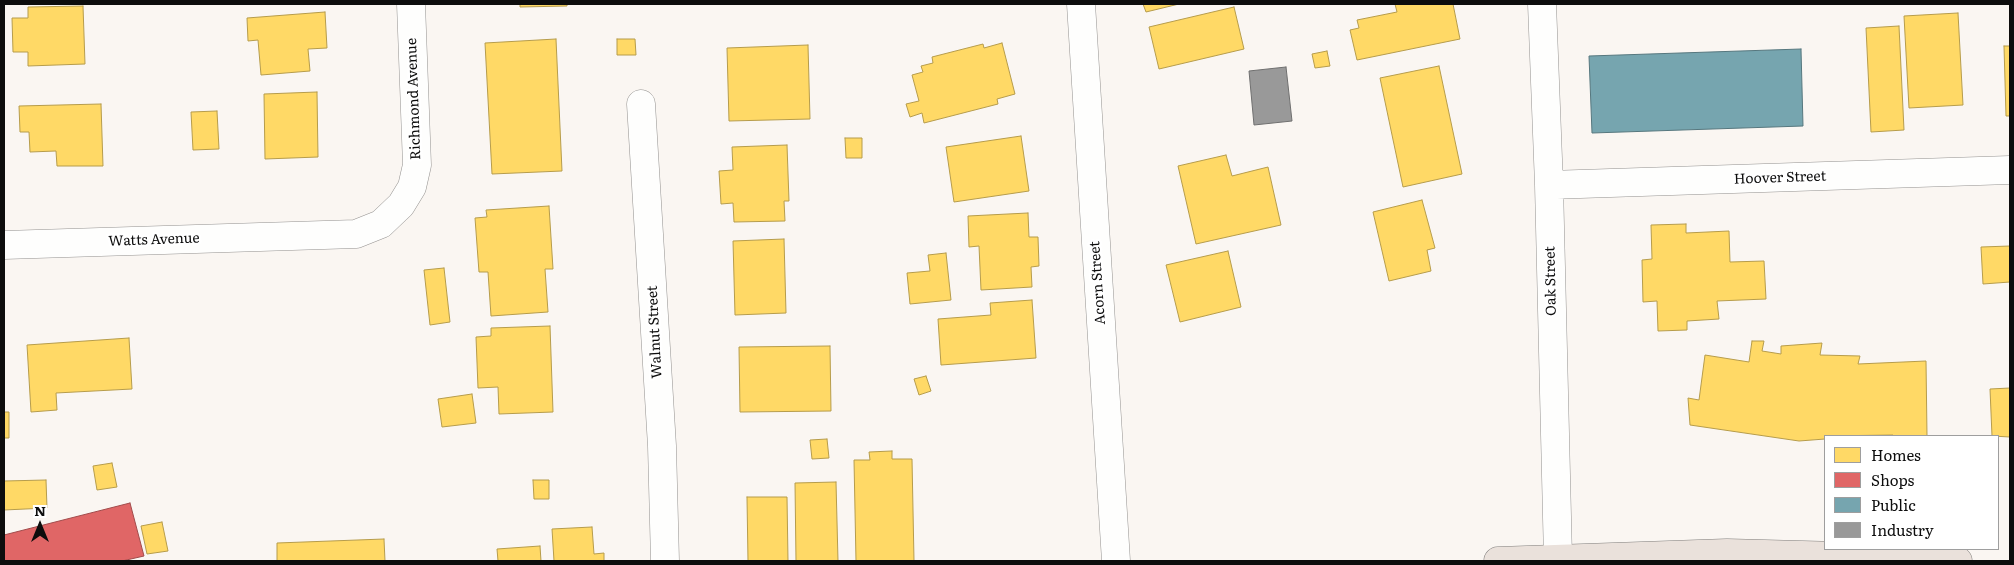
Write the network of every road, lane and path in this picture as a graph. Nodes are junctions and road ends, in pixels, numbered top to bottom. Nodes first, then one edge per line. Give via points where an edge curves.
1 (411, 4) edge
2 (1081, 4) edge
3 (1542, 4) edge
4 (642, 104) dead end
5 (2010, 170) edge
6 (1549, 185) junction
7 (304, 235) joint
8 (4, 245) edge
9 (1558, 558) junction
10 (665, 561) edge
11 (1116, 561) edge
12 (1498, 561) edge
13 (1958, 561) edge

1 - 7 street, Richmond Avenue via 417,165 412,187 401,205 381,224 356,234
2 - 11 street, Acorn Street
3 - 6 street, Oak Street
4 - 10 street, Walnut Street
5 - 6 street, Hoover Street
6 - 9 street, Oak Street
7 - 8 street, Watts Avenue
9 - 12 main road
9 - 13 main road via 1728,553

